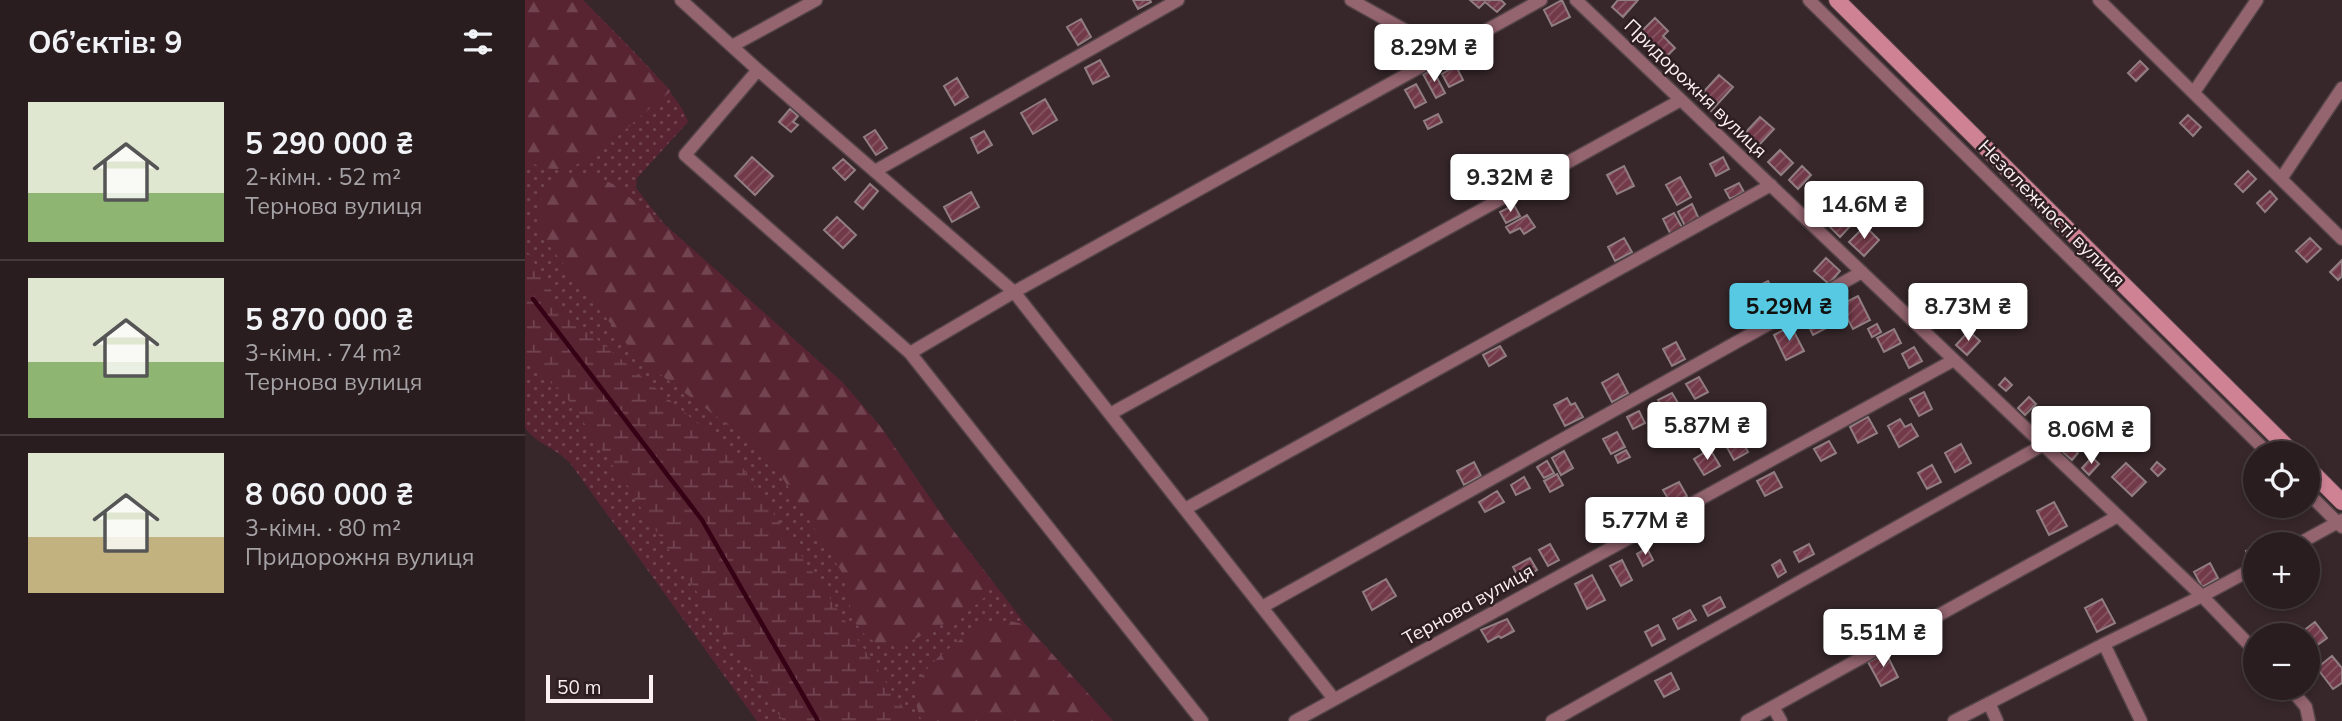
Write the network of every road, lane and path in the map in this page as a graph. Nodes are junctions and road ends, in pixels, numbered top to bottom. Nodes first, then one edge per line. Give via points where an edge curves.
1 (681, 0) edge
2 (816, 0) edge
3 (1178, 0) edge
4 (1351, 0) edge
5 (1541, 0) edge
6 (1576, 0) edge
7 (1809, 0) edge
8 (1837, 0) edge
9 (2257, 0) edge
10 (2105, 2) edge
11 (732, 46) junction
12 (1446, 53) junction
13 (758, 70) junction
14 (2342, 88) edge
15 (2194, 92) junction
16 (1681, 100) junction
17 (875, 171) junction
18 (2281, 179) junction
19 (1771, 185) junction
20 (2342, 239) edge
21 (1862, 272) junction
22 (1014, 292) junction
23 (910, 352) junction
24 (1954, 360) junction
25 (1110, 414) junction
26 (2256, 441) edge
27 (2281, 441) edge
28 (2043, 445) junction
29 (2320, 480) edge
30 (2342, 502) edge
31 (2320, 505) edge
32 (1185, 509) junction
33 (2118, 516) junction
34 (2341, 523) edge
35 (2320, 533) edge
36 (2243, 574) edge
37 (2202, 596) junction
38 (1262, 607) junction
39 (2243, 639) edge
40 (2104, 644) junction
41 (1334, 699) junction
42 (2301, 700) edge
43 (1989, 703) junction
44 (1773, 707) junction
45 (1202, 721) edge
46 (1295, 721) edge
47 (1552, 721) edge
48 (1747, 721) edge
49 (1781, 721) edge
50 (1954, 721) edge
51 (1997, 721) edge
52 (2140, 721) edge
53 (2309, 721) edge

1 - 11 street
2 - 11 street
3 - 17 street
4 - 12 street
5 - 12 street
6 - 16 street, Придорожня вулиця
7 - 26 street, Незалежності вулиця
8 - 27 main road
9 - 15 street
10 - 15 street
11 - 13 street
12 - 22 street
13 - 17 street
13 - 23 street via 685,155
14 - 18 street
15 - 18 street
16 - 19 street, Придорожня вулиця
16 - 25 street
17 - 22 street
18 - 20 street
19 - 21 street, Придорожня вулиця
19 - 32 street
21 - 24 street, Придорожня вулиця
21 - 38 street
22 - 23 street
22 - 25 street
23 - 45 street
24 - 28 street, Придорожня вулиця
24 - 41 street, Тернова вулиця
25 - 32 street
28 - 33 street, Придорожня вулиця
28 - 47 street
29 - 30 main road
31 - 34 street
32 - 38 street
33 - 37 street, Придорожня вулиця
33 - 44 street
34 - 35 street
36 - 37 street
37 - 39 street, Придорожня вулиця
37 - 40 street
38 - 41 street
40 - 43 street
40 - 52 street
41 - 46 street, Тернова вулиця
42 - 53 street
43 - 50 street
43 - 51 street
44 - 48 street
44 - 49 street

